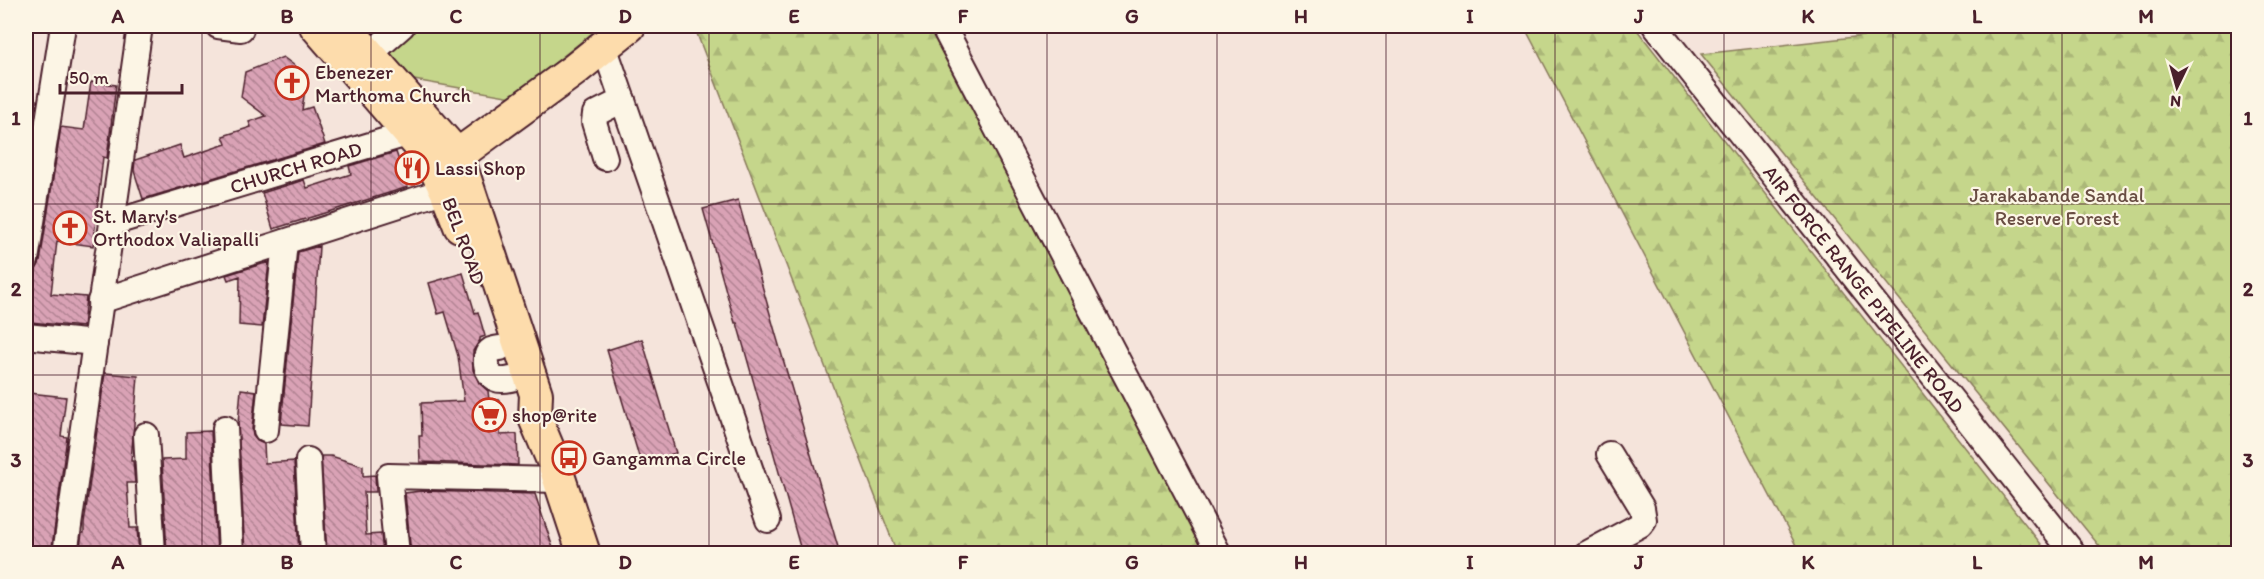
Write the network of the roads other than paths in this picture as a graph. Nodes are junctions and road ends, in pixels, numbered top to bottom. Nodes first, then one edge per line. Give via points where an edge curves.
1 (63, 26) edge
2 (140, 26) edge
3 (316, 26) edge
4 (386, 26) edge
5 (402, 26) edge
6 (629, 26) edge
7 (943, 26) edge
8 (1655, 26) edge
9 (605, 36) edge
10 (359, 42) edge
11 (623, 100) junction
12 (438, 158) junction
13 (604, 158) dead end
14 (33, 166) edge
15 (112, 223) junction
16 (285, 242) junction
17 (26, 260) edge
18 (100, 301) junction
19 (26, 336) edge
20 (95, 343) junction
21 (535, 418) junction
22 (225, 428) dead end
23 (266, 430) dead end
24 (146, 435) dead end
25 (1609, 454) dead end
26 (308, 460) dead end
27 (559, 480) junction
28 (768, 520) dead end
29 (65, 554) edge
30 (153, 554) edge
31 (231, 554) edge
32 (314, 554) edge
33 (397, 554) edge
34 (584, 554) edge
35 (1219, 554) edge
36 (1586, 554) edge
37 (2074, 554) edge

1 - 14 street
2 - 15 street
3 - 12 main road, BEL ROAD
4 - 10 street
5 - 10 street
6 - 9 main road
7 - 35 street
8 - 37 street, AIR FORCE RANGE PIPELINE ROAD
9 - 11 street
9 - 12 main road via 577,51
10 - 12 main road, BEL ROAD
11 - 13 street via 595,114
11 - 28 street
12 - 15 street, CHURCH ROAD
12 - 16 street
12 - 21 main road via 536,394
12 - 21 main road, BEL ROAD via 516,397
14 - 17 street
15 - 18 street
16 - 18 street
16 - 23 street
18 - 20 street
19 - 20 street
20 - 29 street
21 - 27 main road
22 - 31 street
24 - 30 street
25 - 36 street via 1642,508 1644,520
26 - 32 street
27 - 33 street via 389,476
27 - 34 main road

